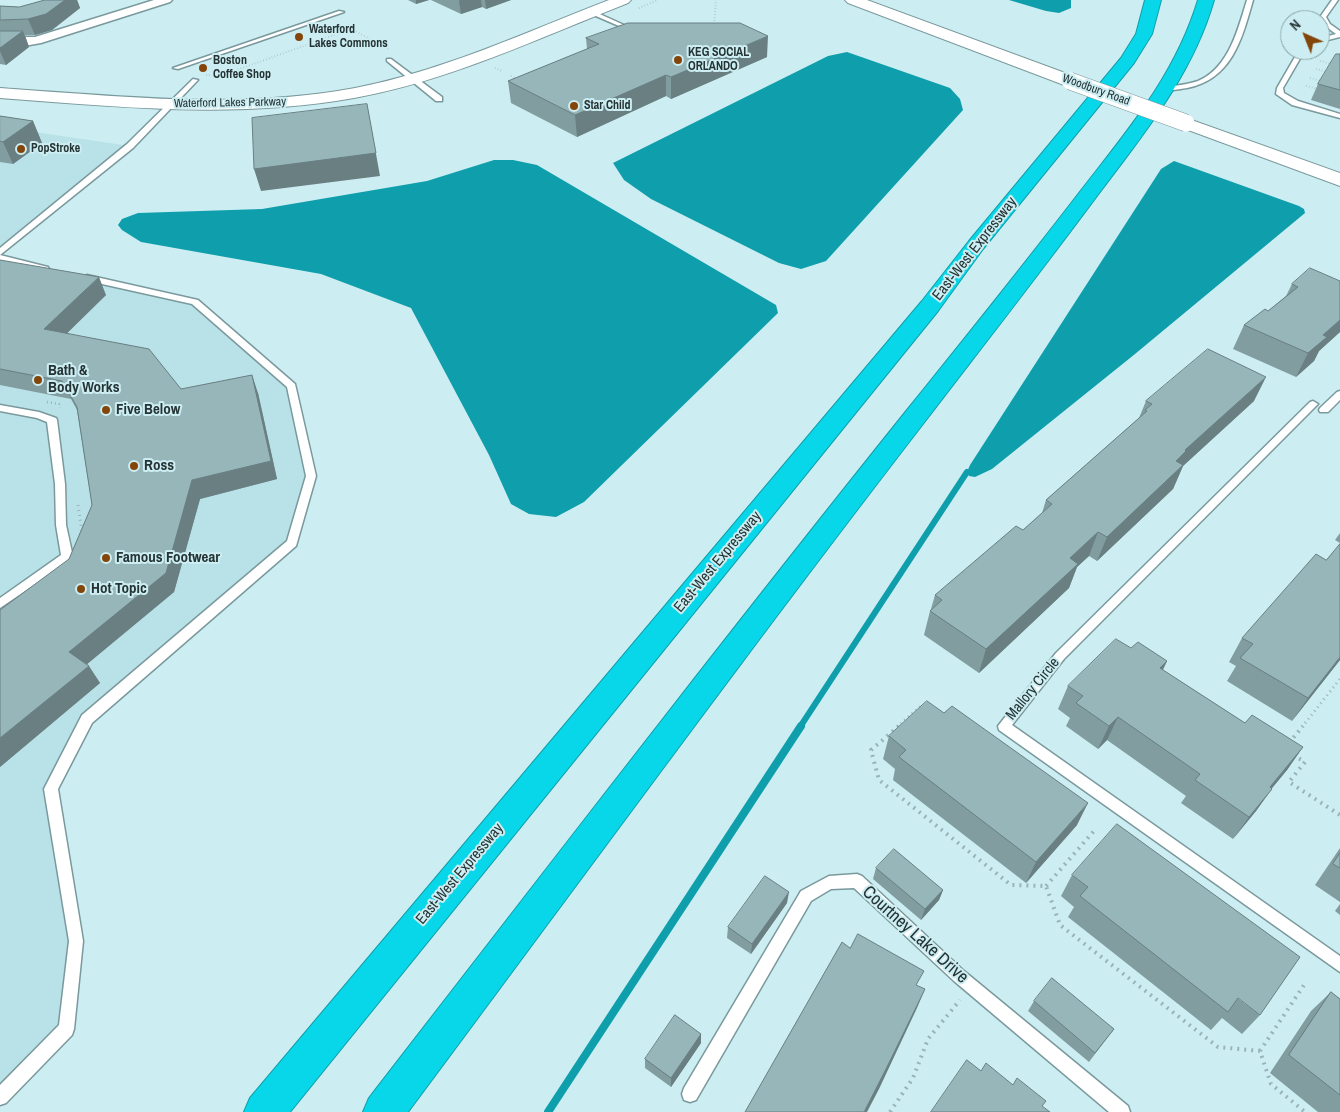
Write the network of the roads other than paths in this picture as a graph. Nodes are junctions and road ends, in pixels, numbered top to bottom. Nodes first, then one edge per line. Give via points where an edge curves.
1 (166, 0) edge
2 (624, 0) edge
3 (853, 0) edge
4 (1153, 0) edge
5 (1206, 0) edge
6 (1250, 0) edge
7 (1335, 0) edge
8 (340, 12) dead end
9 (591, 12) junction
10 (621, 25) edge
11 (1340, 34) edge
12 (0, 41) edge
13 (389, 60) dead end
14 (1296, 60) edge
15 (176, 68) dead end
16 (198, 77) road end
17 (414, 78) junction
18 (1166, 89) junction
19 (0, 93) edge
20 (439, 99) dead end
21 (171, 104) junction
22 (1340, 116) edge
23 (1340, 180) edge
24 (0, 252) edge
25 (0, 258) edge
26 (58, 272) edge
27 (78, 276) edge
28 (1340, 394) edge
29 (0, 408) edge
30 (0, 604) edge
31 (1340, 965) edge
32 (690, 1094) dead end
33 (0, 1097) edge
34 (264, 1112) edge
35 (383, 1112) edge
36 (1122, 1112) edge

1 - 12 street via 37,40
2 - 9 street, Waterford Lakes Parkway
3 - 23 street, Woodbury Road, bridge
4 - 34 highway, East-West Expressway via 1144,34 1118,73
5 - 18 highway via 1191,46
6 - 18 lane via 1234,46 1221,66 1202,81
7 - 11 lane via 1323,17 1327,25
8 - 15 lane
9 - 10 lane
9 - 17 street, Waterford Lakes Parkway
13 - 17 lane
14 - 22 lane via 1280,88 1280,94 1295,104
16 - 21 lane
17 - 20 lane
17 - 21 street, Waterford Lakes Parkway via 291,102
18 - 35 highway via 1058,236 802,560
19 - 21 street, Waterford Lakes Parkway
21 - 24 lane via 130,146
25 - 26 lane
27 - 33 lane via 195,302 209,314 292,386 310,476 292,543 88,719 51,789 76,941 66,1029
28 - 31 lane, Mallory Circle via 1319,407 1060,656 1004,726
29 - 30 lane via 39,414 52,420 67,557
32 - 36 lane, Courtney Lake Drive via 806,896 829,883 857,882 972,987

